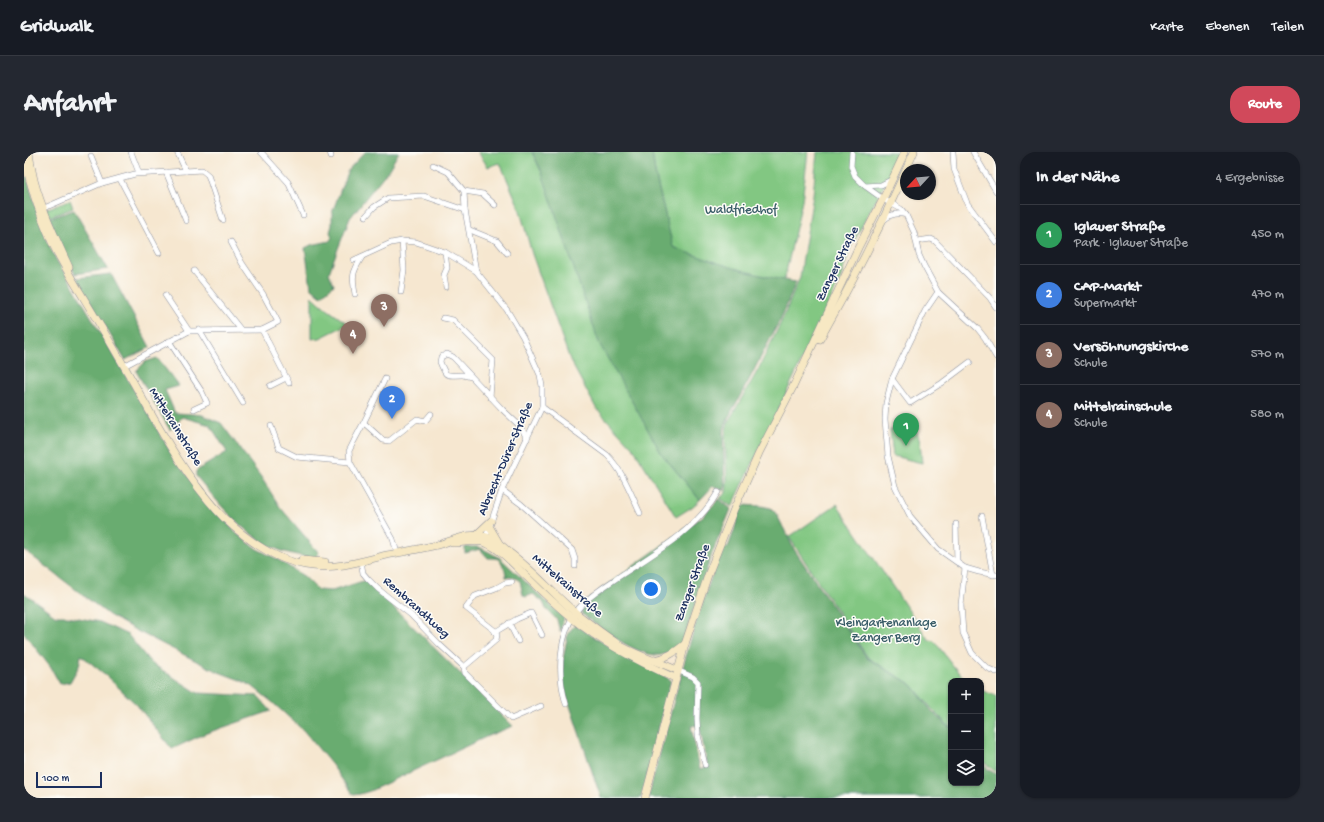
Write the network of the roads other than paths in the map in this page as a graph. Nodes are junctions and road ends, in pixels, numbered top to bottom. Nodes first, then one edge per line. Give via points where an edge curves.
1 (29, 152) edge
2 (131, 152) edge
3 (178, 152) edge
4 (261, 152) edge
5 (852, 152) edge
6 (905, 152) edge
7 (914, 152) edge
8 (953, 152) edge
9 (973, 152) edge
10 (24, 156) edge
11 (91, 156) dead end
12 (909, 164) edge
13 (433, 165) dead end
14 (186, 171) junction
15 (166, 172) junction
16 (139, 173) junction
17 (120, 179) junction
18 (893, 179) junction
19 (102, 183) junction
20 (900, 183) edge
21 (865, 186) junction
22 (464, 191) junction
23 (996, 191) edge
24 (884, 199) junction
25 (891, 203) junction
26 (496, 205) dead end
27 (42, 210) junction
28 (465, 210) junction
29 (303, 215) dead end
30 (906, 215) junction
31 (366, 216) dead end
32 (223, 220) dead end
33 (186, 221) dead end
34 (880, 224) junction
35 (470, 230) junction
36 (402, 240) junction
37 (917, 241) junction
38 (231, 242) dead end
39 (996, 242) edge
40 (445, 252) junction
41 (159, 253) dead end
42 (507, 253) dead end
43 (362, 256) junction
44 (354, 260) dead end
45 (194, 271) dead end
46 (476, 271) junction
47 (446, 287) dead end
48 (400, 292) dead end
49 (938, 292) junction
50 (355, 294) dead end
51 (165, 295) dead end
52 (996, 307) edge
53 (442, 318) dead end
54 (199, 330) junction
55 (241, 330) junction
56 (262, 330) junction
57 (189, 331) junction
58 (169, 341) junction
59 (996, 357) edge
60 (970, 362) dead end
61 (124, 366) junction
62 (471, 377) junction
63 (385, 379) dead end
64 (892, 379) junction
65 (270, 386) dead end
66 (793, 387) junction
67 (490, 397) junction
68 (243, 403) dead end
69 (542, 407) junction
70 (194, 409) dead end
71 (431, 414) dead end
72 (364, 423) junction
73 (271, 426) dead end
74 (527, 439) junction
75 (350, 462) junction
76 (502, 490) junction
77 (718, 492) dead end
78 (640, 513) dead end
79 (982, 516) dead end
80 (490, 524) junction
81 (956, 524) dead end
82 (475, 536) junction
83 (485, 540) junction
84 (440, 544) junction
85 (501, 545) junction
86 (397, 553) junction
87 (361, 561) junction
88 (956, 562) junction
89 (575, 566) dead end
90 (965, 568) junction
91 (994, 575) edge
92 (512, 582) dead end
93 (574, 616) junction
94 (509, 623) junction
95 (495, 632) junction
96 (542, 635) dead end
97 (518, 641) dead end
98 (685, 644) junction
99 (653, 660) junction
100 (464, 667) junction
101 (677, 670) junction
102 (996, 672) edge
103 (675, 678) junction
104 (566, 704) dead end
105 (541, 706) dead end
106 (705, 765) dead end
107 (645, 798) edge

1 - 27 street, Mittelrainstraße
2 - 16 street
3 - 14 street
4 - 29 street via 288,182
5 - 21 street via 852,171
6 - 18 street, Zanger Straße
7 - 12 street, Zanger Straße
8 - 39 street via 954,169 967,203
9 - 23 street
10 - 27 street, Mittelrainstraße via 30,183
11 - 19 street
13 - 22 street via 448,172
14 - 15 street
14 - 32 street via 202,170 208,175
15 - 16 street
15 - 33 street
16 - 17 street
17 - 19 street
17 - 41 street
18 - 21 street via 881,185
18 - 24 street, Zanger Straße
19 - 27 street
20 - 25 street, Zanger Straße
21 - 24 street
22 - 26 street via 483,194
22 - 28 street
24 - 25 street
24 - 66 street, Zanger Straße via 858,248
25 - 30 street via 902,209
25 - 34 street, Zanger Straße
27 - 61 street, Mittelrainstraße via 84,298
28 - 31 street via 417,196 388,198
28 - 35 street
30 - 34 street via 893,215
30 - 37 street
34 - 66 street, Zanger Straße via 843,299
35 - 42 street via 497,241
35 - 46 street
36 - 40 street, Albrecht-Dürer-Straße
36 - 43 street, Albrecht-Dürer-Straße
36 - 48 street via 404,270
37 - 49 street via 924,266
37 - 52 street via 935,241
38 - 56 street via 278,322
40 - 46 street, Albrecht-Dürer-Straße
40 - 47 street
43 - 44 street, Albrecht-Dürer-Straße
43 - 50 street via 354,269
45 - 55 street
46 - 69 street, Albrecht-Dürer-Straße via 507,310 523,337 540,375
49 - 59 street via 977,328
49 - 64 street via 923,314
51 - 57 street
53 - 67 street via 453,320 494,360
54 - 55 street
54 - 57 street
54 - 68 street
55 - 56 street
56 - 65 street via 287,381
57 - 58 street
58 - 61 street
58 - 70 street via 207,403
60 - 64 street via 910,403
61 - 87 street, Mittelrainstraße via 183,466 209,501 238,531 279,558 293,563 344,566
62 - 62 street via 449,355 441,357 440,362 447,375
62 - 67 street
63 - 72 street
64 - 88 street via 884,423 895,486 910,516 938,549
66 - 98 street, Zanger Straße via 734,509
67 - 74 street via 521,427
69 - 74 street, Albrecht-Dürer-Straße
69 - 78 street via 607,455 620,471
71 - 72 street via 425,421 417,419 389,441 383,440
72 - 75 street via 349,451
73 - 75 street via 279,448 297,457
74 - 76 street, Albrecht-Dürer-Straße
75 - 86 street via 393,539
76 - 80 street, Albrecht-Dürer-Straße
76 - 89 street via 572,550
77 - 93 street via 705,511 668,544 600,590 579,608
79 - 91 street
80 - 82 street
80 - 83 street, Albrecht-Dürer-Straße
80 - 85 street
81 - 88 street
82 - 83 street, Mittelrainstraße
82 - 84 street, Mittelrainstraße
83 - 84 street, Mittelrainstraße
83 - 85 street, Mittelrainstraße
83 - 93 street, Mittelrainstraße
84 - 86 street, Mittelrainstraße
85 - 93 street, Mittelrainstraße via 518,558
86 - 87 street, Mittelrainstraße
87 - 100 street, Rembrandtweg via 363,572 368,579 411,615
88 - 90 street
90 - 91 street
90 - 102 street via 961,605 963,633 972,653 987,668
92 - 95 street via 475,596 466,608
93 - 99 street, Mittelrainstraße via 622,646
93 - 103 street, Mittelrainstraße via 596,637
93 - 104 street via 566,633 561,655 560,678
94 - 95 street
94 - 96 street via 531,613
94 - 97 street
95 - 100 street via 496,640
98 - 99 street via 671,656
98 - 101 street, Zanger Straße
99 - 101 street, Mittelrainstraße
100 - 105 street, Rembrandtweg via 465,673 511,719
101 - 103 street, Zanger Straße
101 - 106 street via 698,682 698,735
103 - 107 street, Zanger Straße

